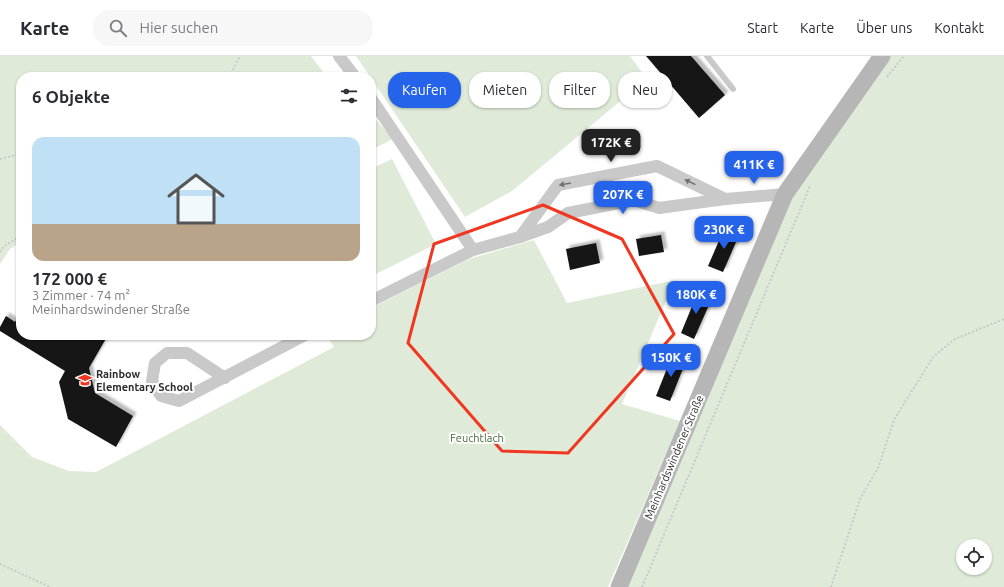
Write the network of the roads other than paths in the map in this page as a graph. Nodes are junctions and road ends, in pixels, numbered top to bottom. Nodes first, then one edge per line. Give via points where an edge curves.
1 (339, 56) edge
2 (707, 56) edge
3 (882, 56) edge
4 (351, 72) edge
5 (733, 90) dead end
6 (376, 105) edge
7 (785, 194) junction
8 (725, 199) junction
9 (520, 237) junction
10 (473, 250) junction
11 (376, 298) edge
12 (296, 340) edge
13 (225, 378) junction
14 (619, 587) edge

1 - 4 street
2 - 5 lane
3 - 7 street, Meinhardswindener Straße
6 - 10 street
7 - 8 street
7 - 14 street, Meinhardswindener Straße
8 - 9 street via 659,208 634,200 568,213 548,226
8 -> 9 street via 657,166 558,185
9 - 10 street
10 - 11 street
12 - 13 street
13 - 13 street via 187,353 168,353 155,363 152,381 161,396 179,401

